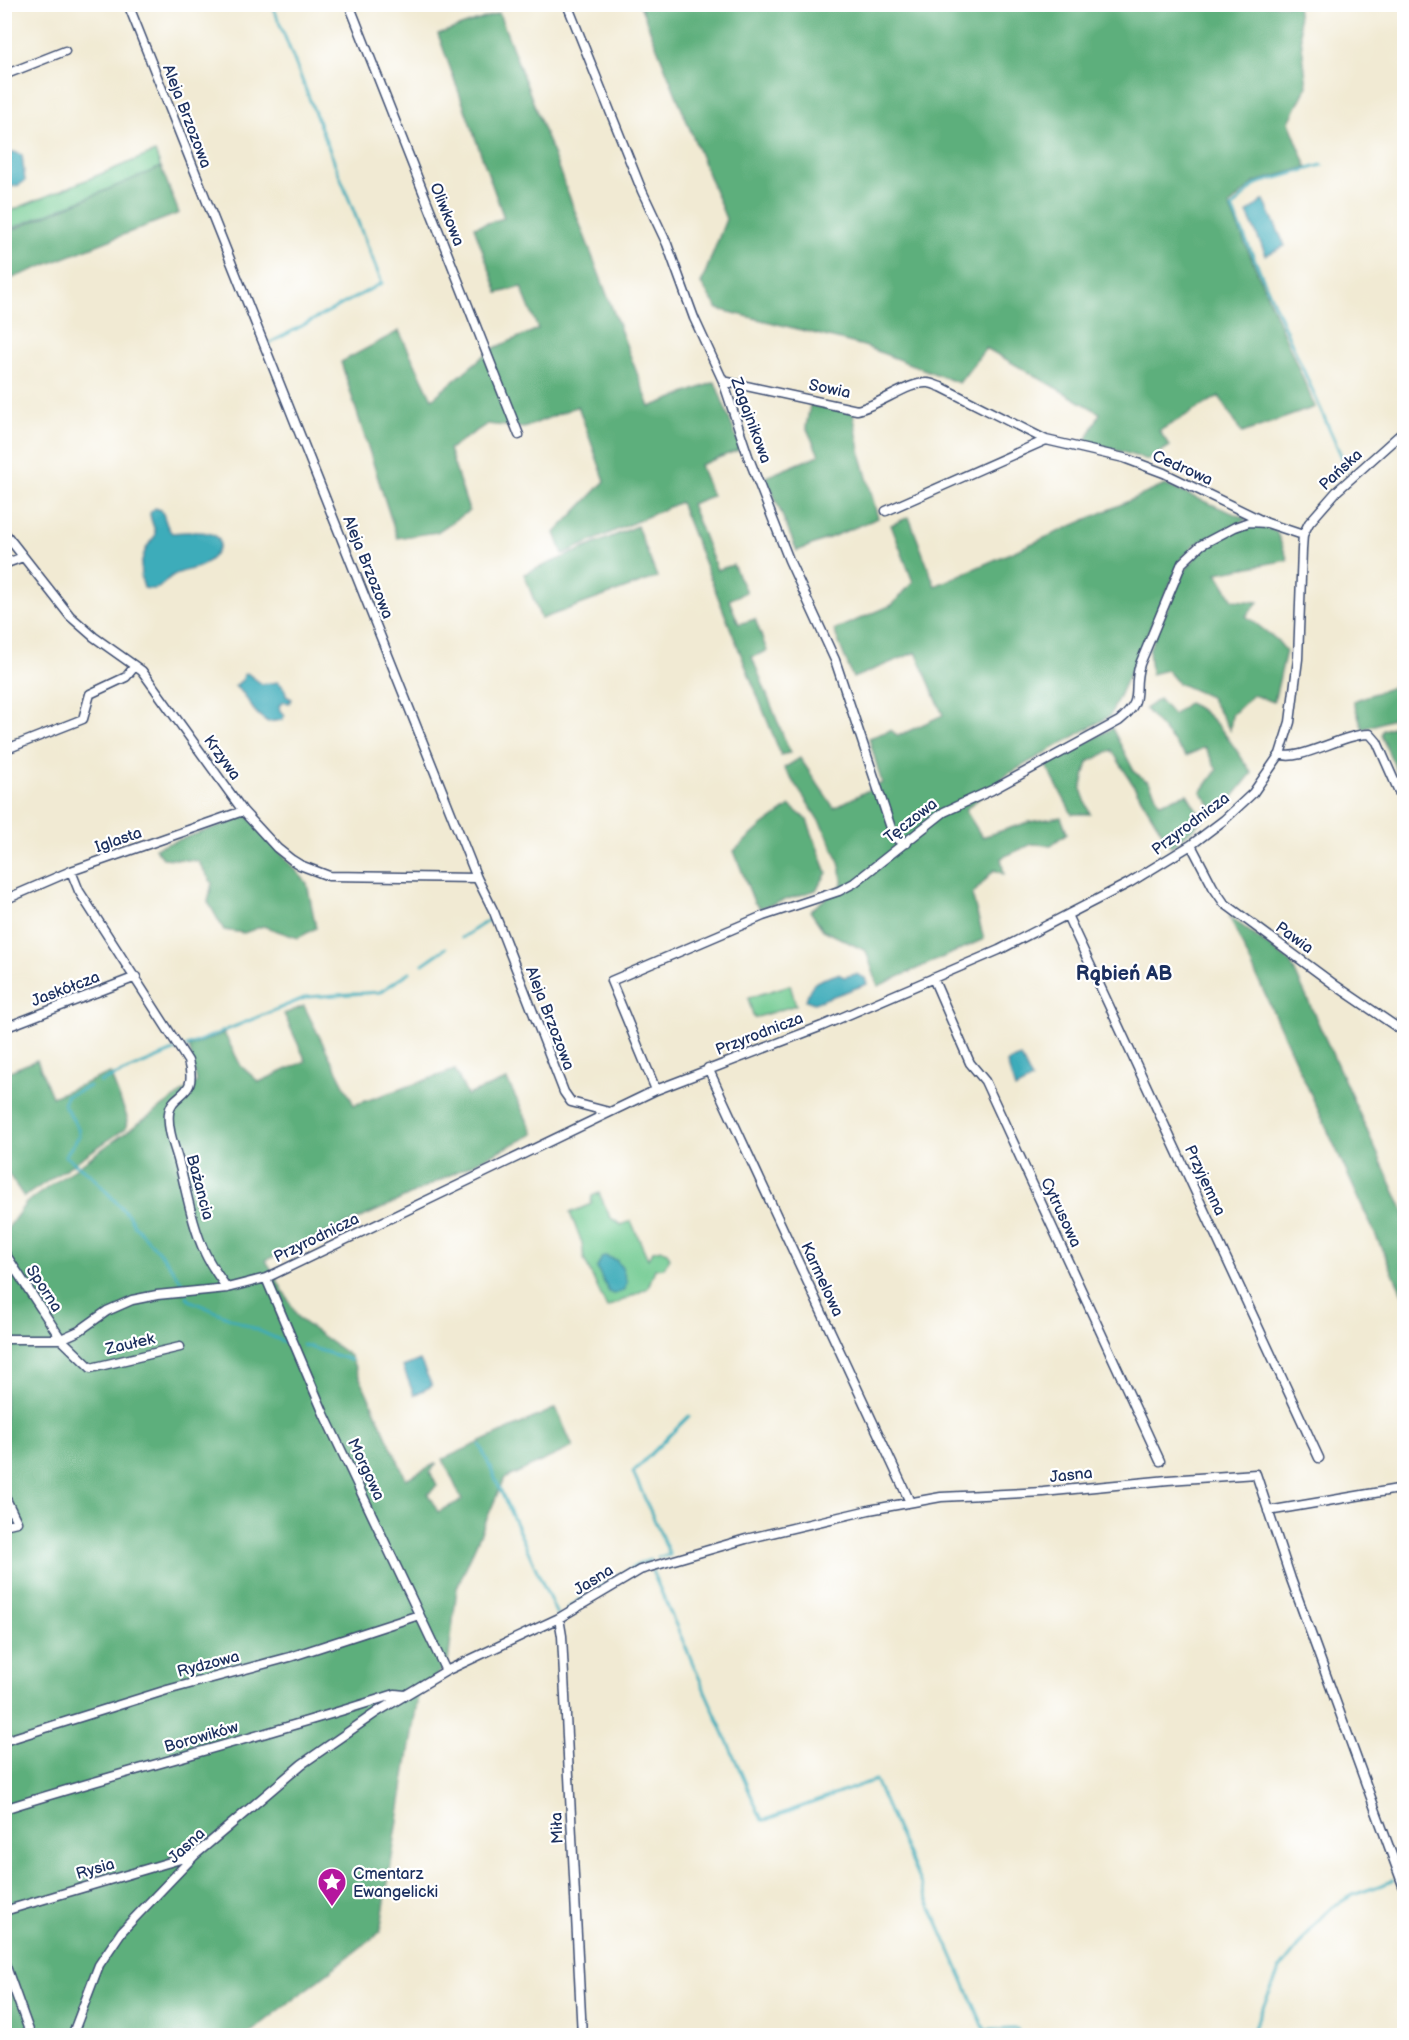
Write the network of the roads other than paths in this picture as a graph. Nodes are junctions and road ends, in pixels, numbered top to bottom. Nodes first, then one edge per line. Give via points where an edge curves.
1 (128, 4) edge
2 (349, 4) edge
3 (567, 4) edge
4 (64, 51) dead end
5 (4, 75) edge
6 (723, 381) junction
7 (927, 383) joint
8 (1404, 431) edge
9 (519, 435) dead end
10 (1046, 440) junction
11 (886, 511) dead end
12 (1267, 523) junction
13 (4, 532) edge
14 (1303, 535) junction
15 (23, 557) junction
16 (4, 564) edge
17 (135, 666) junction
18 (4, 750) edge
19 (1280, 753) junction
20 (1404, 804) edge
21 (243, 811) junction
22 (907, 843) junction
23 (1191, 845) junction
24 (71, 871) junction
25 (477, 878) junction
26 (4, 900) edge
27 (1066, 915) junction
28 (136, 977) junction
29 (933, 978) junction
30 (4, 1028) edge
31 (1404, 1032) edge
32 (708, 1068) junction
33 (656, 1090) junction
34 (609, 1112) junction
35 (4, 1252) edge
36 (266, 1278) junction
37 (227, 1288) junction
38 (4, 1339) edge
39 (61, 1340) junction
40 (180, 1347) dead end
41 (1319, 1458) dead end
42 (1160, 1461) dead end
43 (1404, 1488) edge
44 (4, 1495) edge
45 (910, 1502) junction
46 (1268, 1510) junction
47 (4, 1525) edge
48 (419, 1616) junction
49 (559, 1618) junction
50 (446, 1671) junction
51 (406, 1695) junction
52 (4, 1741) edge
53 (4, 1809) edge
54 (195, 1855) junction
55 (1404, 1888) edge
56 (4, 1911) edge
57 (4, 1960) edge
58 (32, 2036) edge
59 (72, 2036) edge
60 (582, 2036) edge

1 - 25 street, Aleja Brzozowa
2 - 9 street, Oliwkowa
3 - 6 street, Zagajnikowa
4 - 5 street
6 - 7 street, Sowia via 857,410 916,384
6 - 22 street, Zagajnikowa via 789,560 835,660 892,831 897,839
7 - 10 street, Cedrowa
8 - 14 street, Pańska via 1331,497
10 - 11 street
10 - 12 street, Cedrowa via 1154,470
12 - 14 street, Cedrowa
12 - 22 street, Tęczowa via 1249,522 1235,527 1201,545 1182,563 1140,664 1131,711 1018,777 944,812
13 - 15 street, Krzywa
14 - 19 street, Przyrodnicza via 1299,658 1290,722
15 - 16 street
15 - 17 street, Krzywa via 70,616
17 - 18 street via 126,677 90,694 84,719
17 - 21 street, Krzywa
19 - 20 street via 1295,756 1340,739 1370,734
19 - 23 street, Przyrodnicza via 1253,793
21 - 24 street, Iglasta
21 - 25 street, Krzywa via 277,848 318,873
22 - 33 street, Tęczowa via 838,891 764,916 611,981
23 - 27 street, Przyrodnicza
23 - 31 street, Pawia via 1224,903
24 - 26 street, Iglasta
24 - 28 street via 79,891
25 - 34 street, Aleja Brzozowa via 564,1092 571,1102
27 - 29 street, Przyrodnicza
27 - 41 street, Przyjemna
28 - 30 street, Jaskółcza
28 - 37 street, Bażancia via 192,1073 186,1093 169,1112 171,1131 196,1229
29 - 32 street, Przyrodnicza via 822,1026
29 - 42 street, Cytrusowa via 970,1063 985,1081
32 - 33 street, Przyrodnicza
32 - 45 street, Karmelowa
33 - 34 street, Przyrodnicza
34 - 36 street, Przyrodnicza
35 - 39 street, Sporna
36 - 37 street, Przyrodnicza
36 - 48 street, Morgowa via 324,1414
37 - 39 street, Przyrodnicza via 132,1300
38 - 39 street
39 - 40 street, Zaułek via 91,1368
43 - 46 street
44 - 47 street via 17,1522
45 - 46 street, Jasna via 1256,1474
45 - 49 street, Jasna via 655,1564 627,1576
46 - 55 street, Jasna
48 - 50 street, Morgowa
48 - 52 street, Rydzowa
49 - 50 street, Jasna
49 - 60 street, Miła
50 - 51 street, Jasna
51 - 53 street, Borowików via 395,1694
51 - 54 street, Jasna via 302,1764
54 - 56 street, Rysia
54 - 59 street, Jasna via 122,1931 99,1965
57 - 58 street

